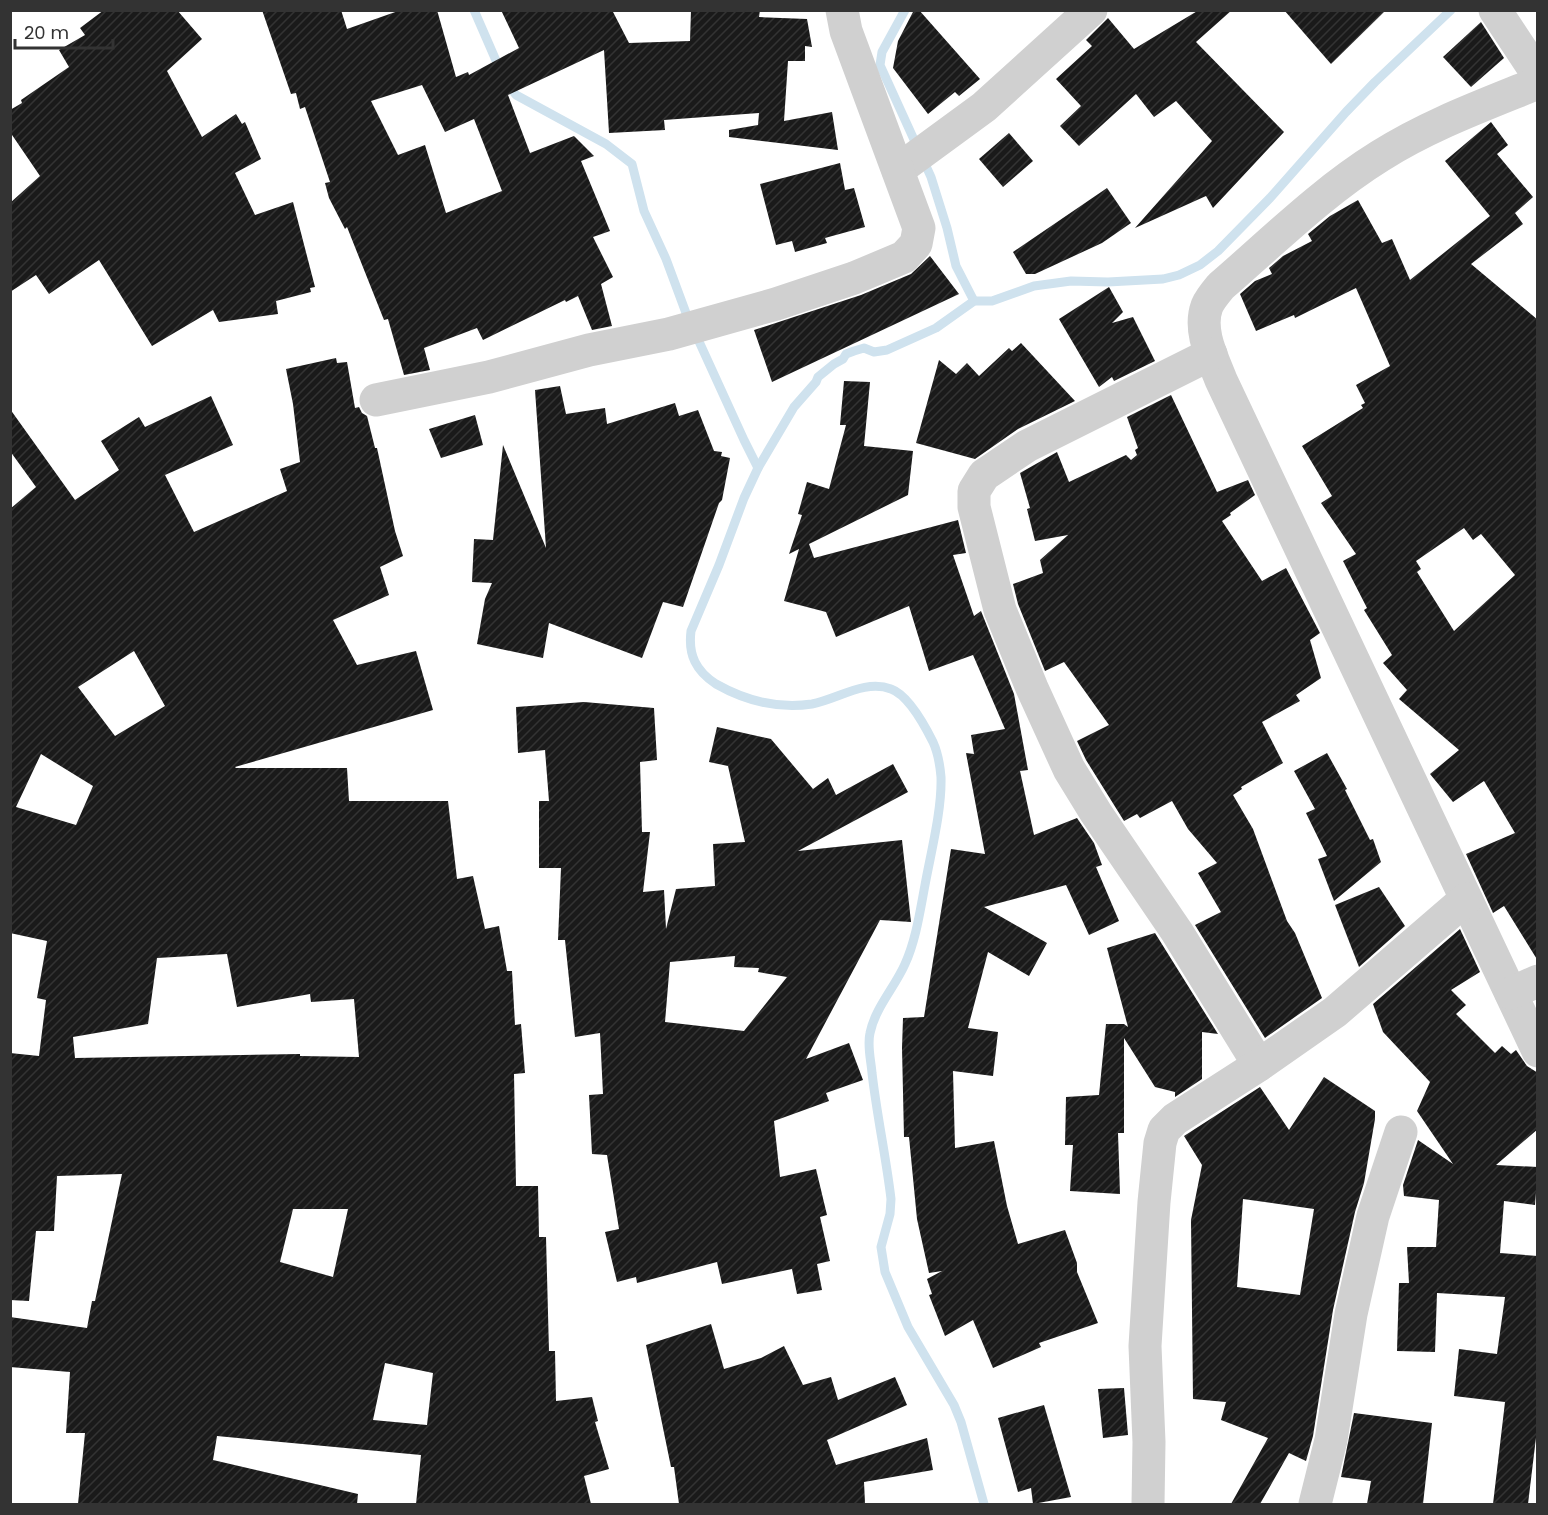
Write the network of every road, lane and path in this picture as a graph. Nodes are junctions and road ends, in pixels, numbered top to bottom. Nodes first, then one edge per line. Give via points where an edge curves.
1 (842, 10) edge
2 (1091, 10) edge
3 (1497, 14) edge
4 (1538, 75) edge
5 (1538, 83) edge
6 (898, 170) junction
7 (1211, 354) junction
8 (376, 400) dead end
9 (1466, 899) junction
10 (1524, 987) edge
11 (1538, 1051) edge
12 (1259, 1065) junction
13 (1401, 1132) dead end
14 (1148, 1504) edge
15 (1315, 1504) edge

1 - 6 street via 846,32
2 - 6 street via 984,107
3 - 4 street
5 - 7 street via 1435,125 1339,184 1221,286 1208,304 1203,321
6 - 8 street via 919,228 916,244 904,257 810,293 669,334
7 - 9 street
7 - 12 street via 1027,446 984,475 974,491 974,507 1000,610 1069,769
9 - 10 street
9 - 12 street via 1335,1012
10 - 11 street
12 - 14 street via 1175,1119 1164,1130 1160,1143 1145,1346
13 - 15 street via 1373,1216 1343,1359 1331,1440

